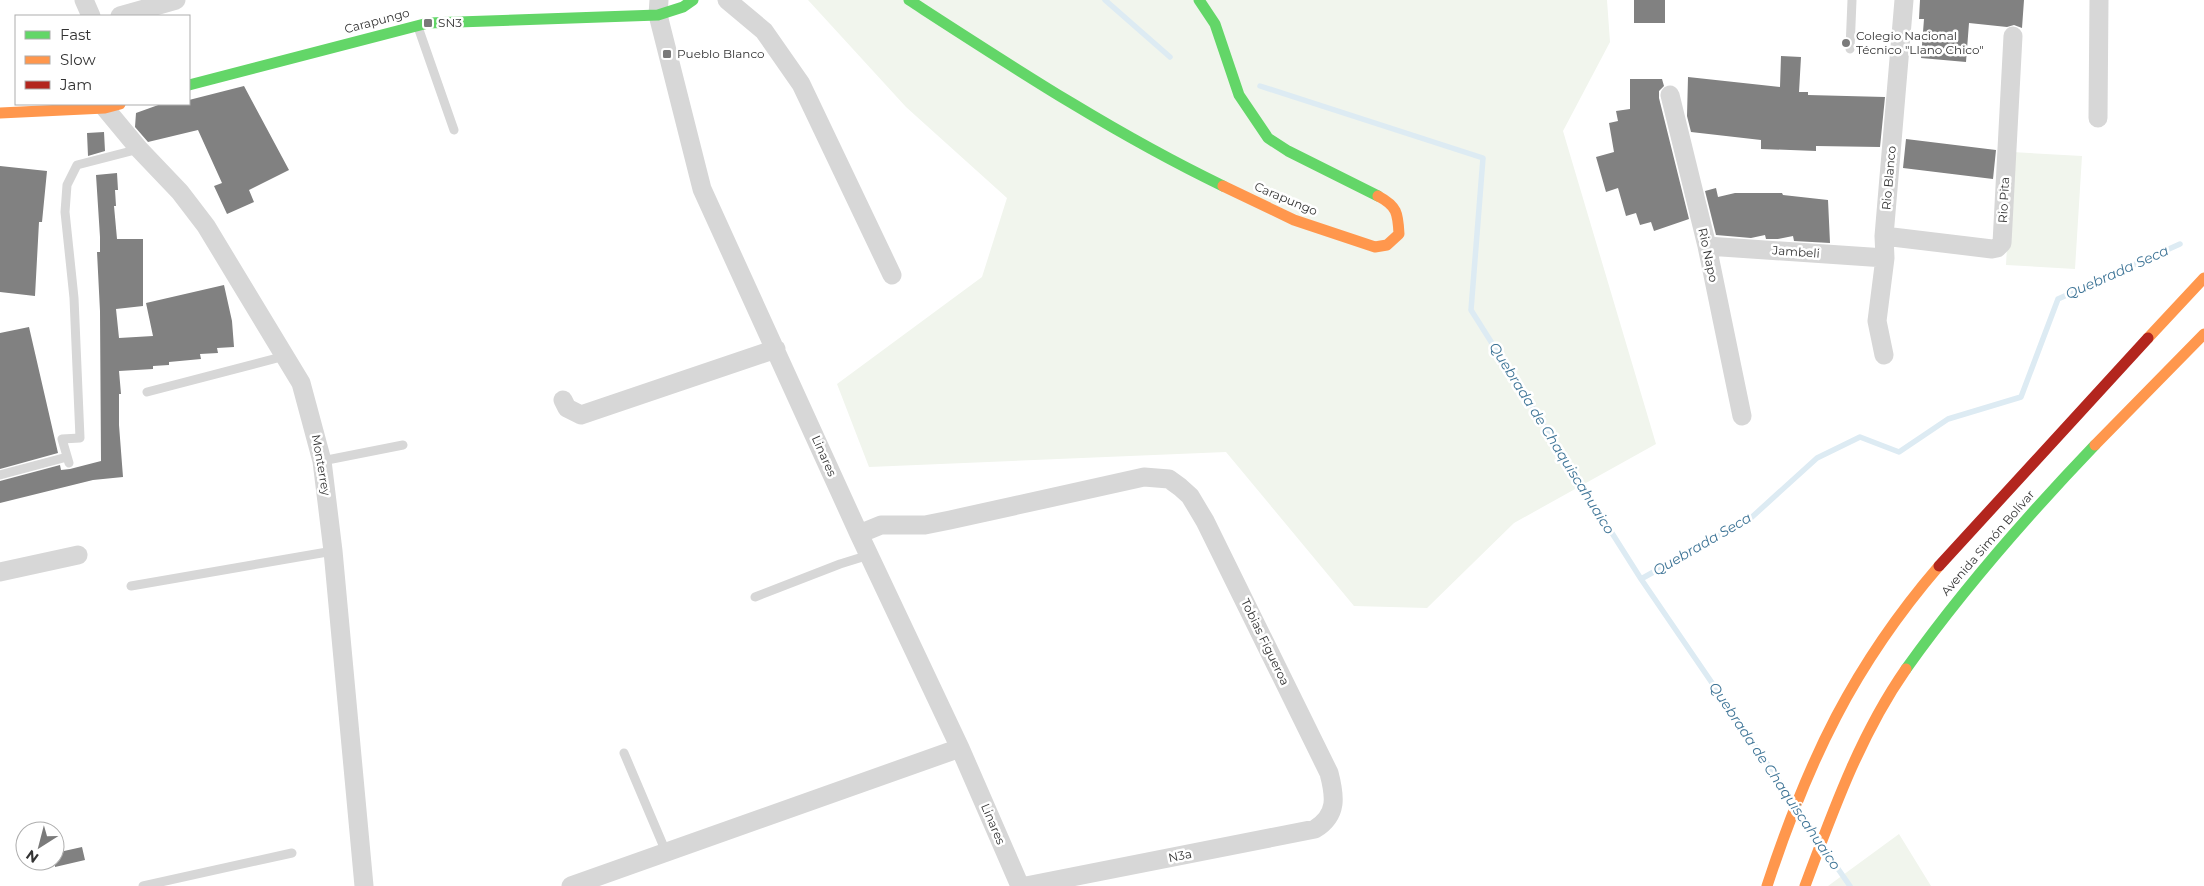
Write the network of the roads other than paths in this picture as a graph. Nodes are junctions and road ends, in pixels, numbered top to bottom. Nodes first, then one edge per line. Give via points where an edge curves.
1 (84, 0) edge
2 (176, 0) edge
3 (693, 0) edge
4 (727, 0) edge
5 (910, 0) edge
6 (1199, 0) edge
7 (1852, 0) edge
8 (1904, 0) edge
9 (2099, 0) edge
10 (658, 7) edge
11 (91, 15) edge
12 (124, 15) edge
13 (417, 24) junction
14 (2013, 36) dead end
15 (1850, 49) dead end
16 (190, 85) edge
17 (1670, 95) dead end
18 (103, 106) edge
19 (0, 113) edge
20 (2098, 118) dead end
21 (454, 130) dead end
22 (139, 149) junction
23 (1884, 236) junction
24 (1707, 246) junction
25 (1885, 258) junction
26 (892, 275) dead end
27 (2204, 278) edge
28 (2204, 334) edge
29 (776, 349) junction
30 (1884, 355) dead end
31 (285, 356) junction
32 (147, 392) dead end
33 (563, 400) dead end
34 (1742, 416) dead end
35 (403, 445) dead end
36 (322, 461) junction
37 (0, 475) edge
38 (859, 534) junction
39 (333, 552) junction
40 (78, 555) dead end
41 (869, 555) junction
42 (0, 572) edge
43 (131, 586) dead end
44 (755, 597) dead end
45 (960, 748) junction
46 (624, 753) dead end
47 (1329, 817) joint
48 (292, 852) dead end
49 (666, 852) junction
50 (143, 886) edge
51 (364, 886) edge
52 (571, 886) edge
53 (1020, 886) edge
54 (1026, 886) edge
55 (1767, 886) edge
56 (1805, 886) edge

1 - 11 street
2 - 12 street
3 - 10 main road, Carapungo via 683,7
4 - 26 street via 764,31 801,84
5 - 6 main road, Carapungo via 1112,128 1172,161 1294,220 1375,247 1387,245 1399,234 1398,213 1388,201 1288,151 1268,138 1252,118 1238,95 1215,24
7 - 15 lane
8 - 23 street, Rio Blanco
9 - 20 street
10 - 13 main road, Carapungo
10 - 29 street, Linares via 702,190
13 - 16 main road, Carapungo
13 - 21 lane
14 - 23 street, Rio Pita via 2002,243 1992,249
17 - 24 street, Rio Napo
18 - 19 main road
18 - 22 street, Monterrey
22 - 31 street, Monterrey via 180,192 206,226
22 - 37 lane via 77,165 67,185 65,212 74,298 80,438 62,439 68,460
23 - 25 street, Rio Blanco
24 - 25 street, Jambeli
24 - 34 street, Rio Napo
25 - 30 street, Rio Blanco via 1877,320
27 - 55 main road, Avenida Simón Bolívar via 1937,567 1860,673 1835,717 1800,793
28 - 56 main road, Avenida Simón Bolívar via 2058,484 1960,593 1875,718 1831,816
29 - 33 street via 581,415 567,408
29 - 38 street, Linares
31 - 32 lane
31 - 36 street, Monterrey via 301,383
35 - 36 lane
36 - 39 street, Monterrey
38 - 41 street, Linares
38 - 47 street, Tobias Figueroa via 881,525 924,525 1144,477 1169,479 1190,496 1205,521 1329,773 1334,801
39 - 43 lane
39 - 51 street, Monterrey
40 - 42 street
41 - 44 lane
41 - 45 street, Linares
45 - 49 street
45 - 53 street, Linares
46 - 49 lane
47 - 54 street, N3a via 1315,829 1286,836
48 - 50 lane
49 - 52 street

